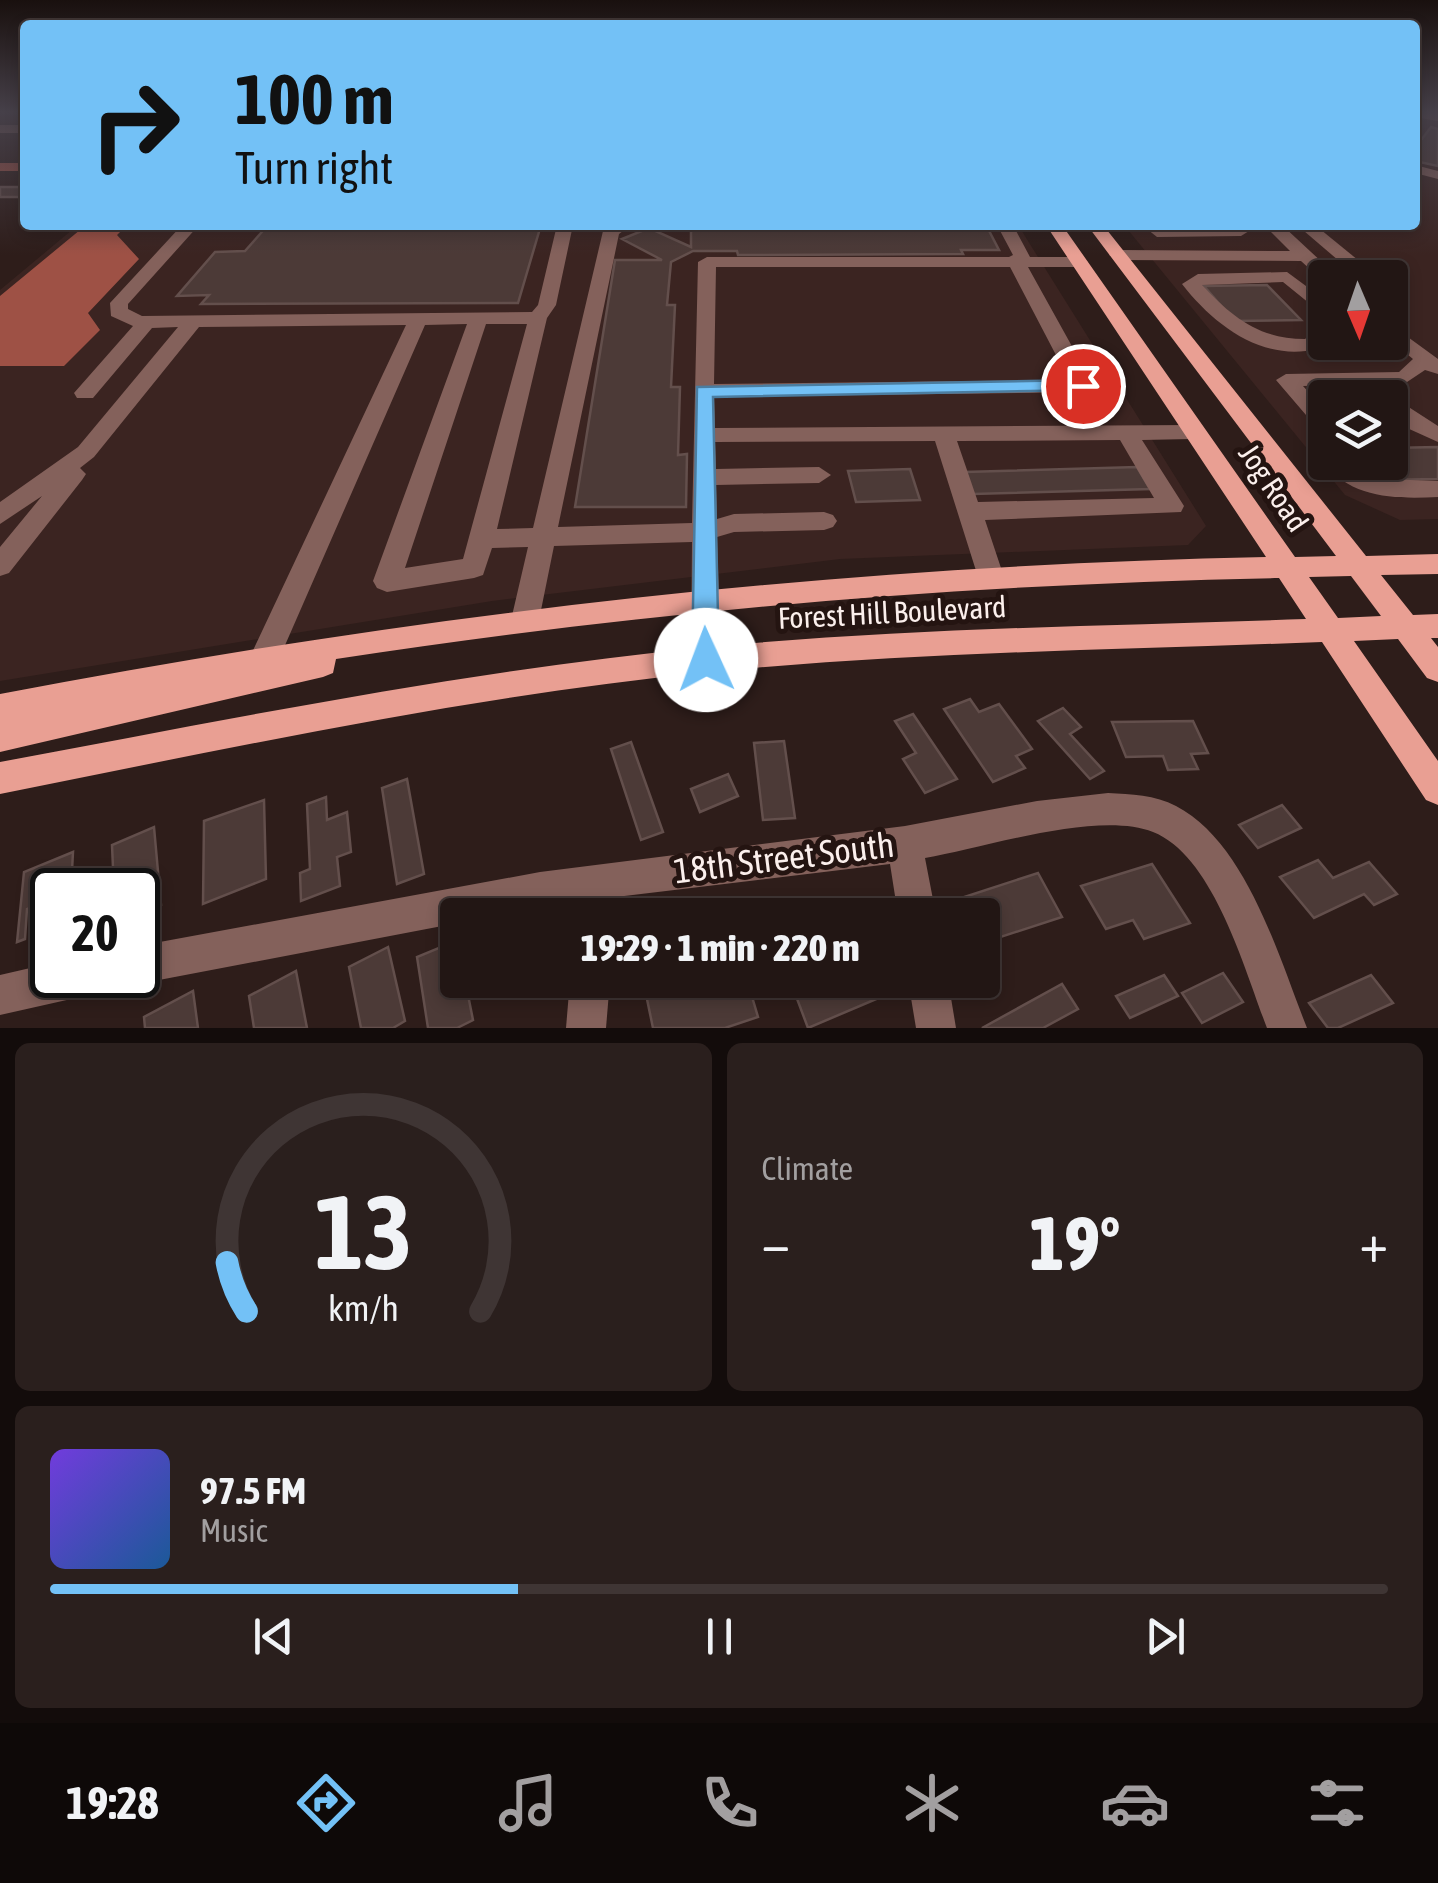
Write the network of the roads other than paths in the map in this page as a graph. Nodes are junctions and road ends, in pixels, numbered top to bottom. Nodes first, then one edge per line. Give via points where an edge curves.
1 (186, 230) edge
2 (564, 230) edge
3 (610, 230) edge
4 (1007, 230) edge
5 (1060, 230) edge
6 (1066, 230) edge
7 (1099, 230) edge
8 (1155, 230) edge
9 (1239, 230) edge
10 (1277, 230) edge
11 (1311, 230) edge
12 (1114, 250) junction
13 (1300, 251) junction
14 (1075, 257) junction
15 (1019, 260) junction
16 (1310, 260) edge
17 (1348, 260) edge
18 (1308, 295) edge
19 (419, 318) junction
20 (479, 318) junction
21 (538, 318) junction
22 (146, 322) junction
23 (193, 322) junction
24 (1308, 345) edge
25 (1408, 345) edge
26 (1431, 364) edge
27 (1206, 366) junction
28 (1366, 378) joint
29 (704, 391) junction
30 (85, 393) dead end
31 (1308, 405) edge
32 (1408, 424) edge
33 (1127, 432) junction
34 (1192, 432) junction
35 (944, 434) junction
36 (1438, 435) edge
37 (704, 436) junction
38 (86, 452) junction
39 (819, 475) dead end
40 (704, 476) junction
41 (1358, 480) edge
42 (1438, 490) edge
43 (969, 511) junction
44 (0, 515) edge
45 (824, 521) dead end
46 (704, 532) junction
47 (546, 537) junction
48 (481, 539) junction
49 (1438, 564) edge
50 (0, 566) edge
51 (1358, 566) junction
52 (1285, 568) junction
53 (991, 577) junction
54 (704, 599) junction
55 (525, 620) junction
56 (1438, 626) edge
57 (1406, 627) junction
58 (1328, 628) junction
59 (444, 632) junction
60 (264, 659) junction
61 (706, 660) junction
62 (1438, 669) edge
63 (0, 708) edge
64 (0, 737) edge
65 (0, 778) edge
66 (1438, 788) edge
67 (905, 844) junction
68 (598, 898) edge
69 (914, 898) edge
70 (440, 913) edge
71 (160, 961) edge
72 (30, 988) edge
73 (0, 995) edge
74 (588, 998) edge
75 (931, 998) edge
76 (586, 1028) edge
77 (936, 1028) edge
78 (1287, 1028) edge

1 - 22 street via 118,304 127,318
2 - 21 street via 547,306
3 - 47 street
4 - 15 street
5 - 14 main road, Jog Road
6 - 12 main road
7 - 12 main road, Jog Road
8 - 9 street
10 - 13 street
11 - 17 street
12 - 13 street
12 - 27 main road, Jog Road
13 - 16 street
14 - 15 street
14 - 27 main road via 1115,276 1161,337
14 - 34 main road, Jog Road
15 - 29 street via 707,262
15 - 29 street via 1083,386
18 - 24 street via 1287,277 1191,284 1227,323 1269,343
19 - 20 street
19 - 23 street
19 - 60 street
20 - 21 street
20 - 48 street via 387,581 474,568
21 - 48 street
22 - 23 street
22 - 30 street
23 - 38 street
25 - 26 street
26 - 28 street via 1404,378
27 - 51 main road, Jog Road
28 - 31 street via 1286,380
29 - 37 street
32 - 36 street
33 - 34 street
33 - 35 street
33 - 43 street via 1172,506
34 - 52 main road, Jog Road
35 - 37 street
35 - 43 street
37 - 40 street
38 - 44 street
38 - 50 street
39 - 40 street
40 - 46 street
41 - 42 street via 1380,489
43 - 53 street
45 - 46 street via 734,522
46 - 47 street
46 - 54 street
47 - 48 street
47 - 55 street
49 - 51 main road, Forest Hill Boulevard
51 - 52 main road, Forest Hill Boulevard
51 - 57 main road, Jog Road
52 - 53 main road, Forest Hill Boulevard
52 - 58 main road, Jog Road
53 - 54 main road, Forest Hill Boulevard
54 - 55 main road, Forest Hill Boulevard
54 - 61 street
55 - 59 main road, Forest Hill Boulevard
56 - 57 main road, Forest Hill Boulevard
57 - 58 main road, Forest Hill Boulevard
57 - 62 main road, Jog Road
58 - 61 main road, Forest Hill Boulevard
58 - 66 main road, Jog Road
59 - 60 main road, Forest Hill Boulevard
59 - 64 main road
60 - 63 main road, Forest Hill Boulevard
61 - 65 main road, Forest Hill Boulevard via 441,693
67 - 68 street, 18th Street South
67 - 69 street
67 - 78 street, 18th Street South via 1095,810 1141,810 1166,818 1190,833 1224,879
70 - 71 street, 18th Street South via 354,921
72 - 73 street
74 - 76 street
75 - 77 street

